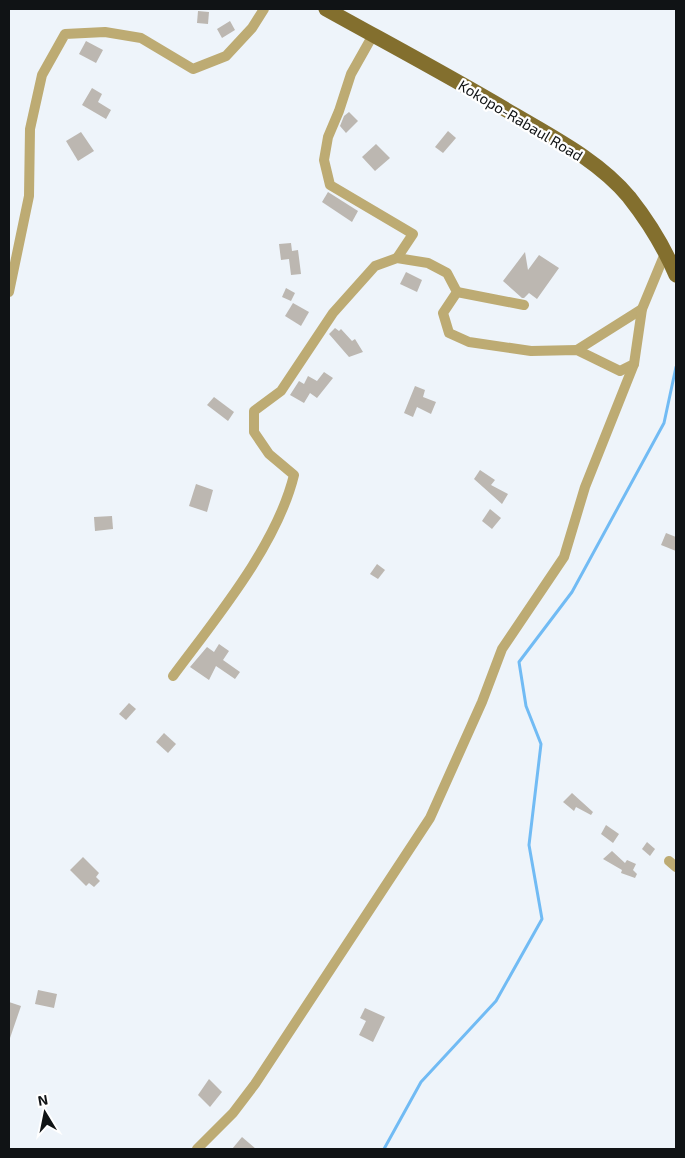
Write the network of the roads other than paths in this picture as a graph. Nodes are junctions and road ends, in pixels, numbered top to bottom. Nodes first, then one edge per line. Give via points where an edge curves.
1 (264, 9) edge
2 (326, 9) edge
3 (373, 35) junction
4 (666, 250) junction
5 (396, 258) junction
6 (676, 275) edge
7 (9, 292) edge
8 (457, 292) junction
9 (524, 305) dead end
10 (642, 309) junction
11 (577, 350) junction
12 (634, 364) junction
13 (173, 676) dead end
14 (197, 1149) edge

1 - 7 street via 252,28 226,56 193,68 141,38 105,32 65,34 42,75 30,129 29,196
2 - 3 main road, Kokopo-Rabaul Road
3 - 4 main road, Kokopo-Rabaul Road via 541,130 597,168 628,196
3 - 5 street via 351,74 328,137 324,160 330,185 414,234
4 - 6 main road, Kokopo-Rabaul Road
4 - 10 street
5 - 8 street via 428,263 447,274
5 - 13 street via 375,266 333,313 281,391 254,411 254,432 269,454 294,475 291,488 272,530 235,592
8 - 9 street
8 - 11 street via 443,313 449,333 469,342 522,350
10 - 11 street
10 - 12 street
11 - 12 street via 620,371
12 - 14 street via 585,487 564,557 502,649 430,818 255,1084 233,1113

